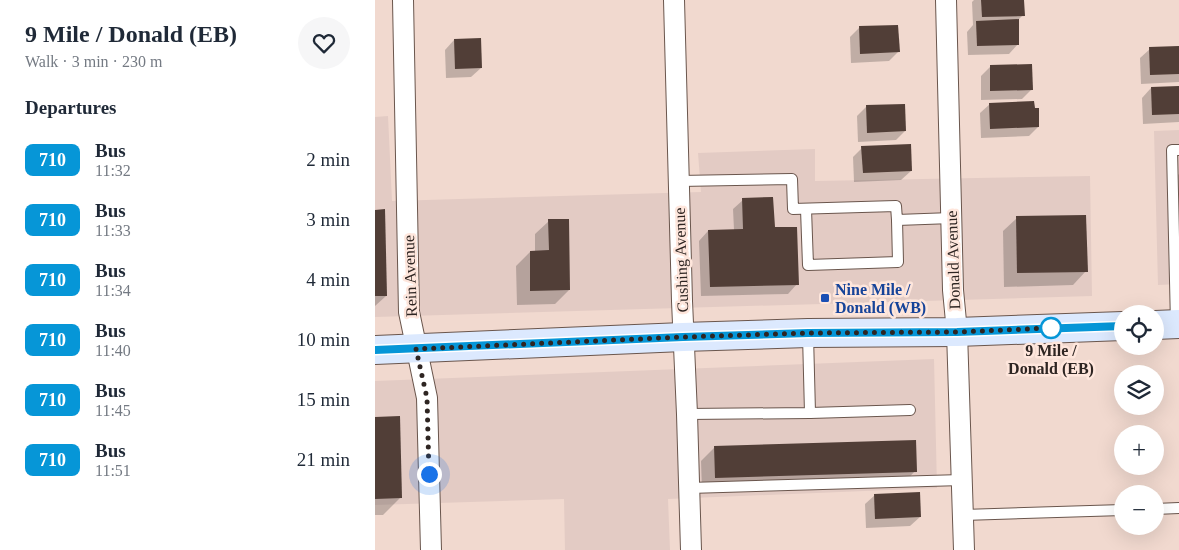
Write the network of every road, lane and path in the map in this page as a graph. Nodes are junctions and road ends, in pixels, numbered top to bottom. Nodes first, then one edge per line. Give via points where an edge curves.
1 (403, 0) edge
2 (674, 0) edge
3 (946, 0) edge
4 (1179, 150) edge
5 (679, 181) junction
6 (806, 209) junction
7 (952, 218) junction
8 (897, 220) junction
9 (1170, 325) edge
10 (1114, 326) edge
11 (957, 332) junction
12 (808, 333) junction
13 (683, 337) junction
14 (416, 349) junction
15 (375, 350) edge
16 (910, 410) dead end
17 (811, 413) junction
18 (687, 414) junction
19 (962, 480) junction
20 (689, 488) junction
21 (1179, 508) edge
22 (1164, 509) edge
23 (1114, 510) edge
24 (963, 515) junction
25 (431, 550) edge
26 (691, 550) edge
27 (963, 550) edge

1 - 14 street, Rein Avenue via 409,312
2 - 5 street, Cushing Avenue
3 - 7 street, Donald Avenue
4 - 9 lane via 1172,150
5 - 6 lane via 792,179 793,209
5 - 13 street, Cushing Avenue
6 - 8 lane via 896,206
6 - 8 lane via 808,265 898,262
7 - 8 lane
7 - 11 street, Donald Avenue
10 - 11 main road
11 - 12 main road
11 - 19 street, Donald Avenue
12 - 13 main road
12 - 17 lane
13 - 14 main road
13 - 18 street, Cushing Avenue
14 - 15 main road
14 - 25 street, Rein Avenue via 427,398
16 - 17 lane
17 - 18 lane
18 - 20 street, Cushing Avenue
19 - 20 lane
19 - 24 street, Donald Avenue
20 - 26 street, Cushing Avenue
21 - 22 lane
23 - 24 lane
24 - 27 street, Donald Avenue

